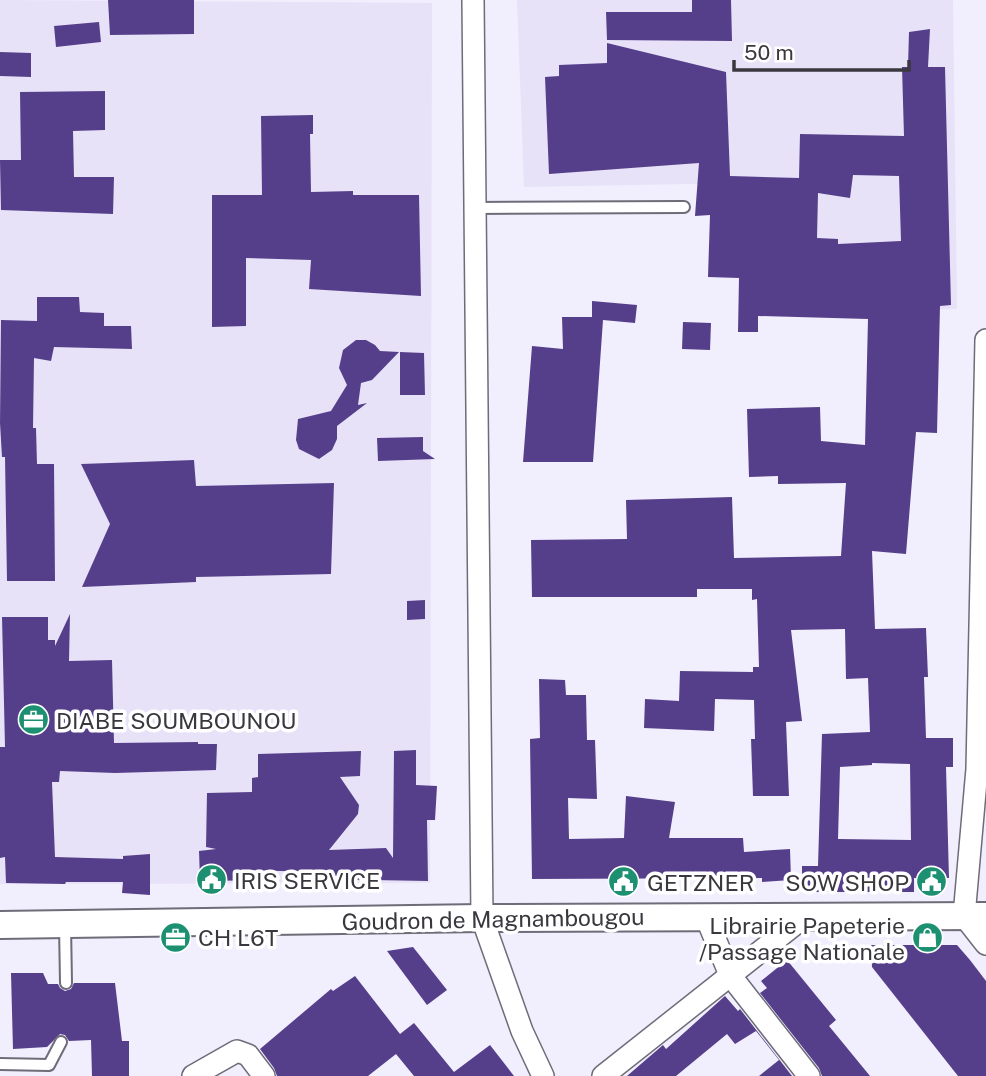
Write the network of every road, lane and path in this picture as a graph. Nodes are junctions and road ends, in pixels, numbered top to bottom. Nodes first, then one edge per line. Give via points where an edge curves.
1 (473, 0) edge
2 (684, 207) dead end
3 (475, 208) junction
4 (986, 340) edge
5 (981, 769) edge
6 (975, 916) edge
7 (706, 917) junction
8 (804, 917) junction
9 (482, 918) junction
10 (0, 925) edge
11 (65, 925) junction
12 (986, 944) edge
13 (730, 975) junction
14 (66, 983) dead end
15 (61, 1042) dead end
16 (0, 1064) edge
17 (193, 1076) edge
18 (264, 1076) edge
19 (543, 1076) edge
20 (603, 1076) edge
21 (809, 1076) edge

1 - 3 street
2 - 3 lane
3 - 9 street
4 - 5 street
5 - 6 street
6 - 8 street, Goudron de Magnambougou
6 - 12 street
7 - 8 street, Goudron de Magnambougou
7 - 9 street, Goudron de Magnambougou
7 - 13 street
8 - 13 street
9 - 11 street, Goudron de Magnambougou
9 - 19 street
10 - 11 street, Goudron de Magnambougou
11 - 14 lane
13 - 20 street
13 - 21 street
15 - 16 lane via 49,1065
17 - 18 street via 237,1051 248,1055

